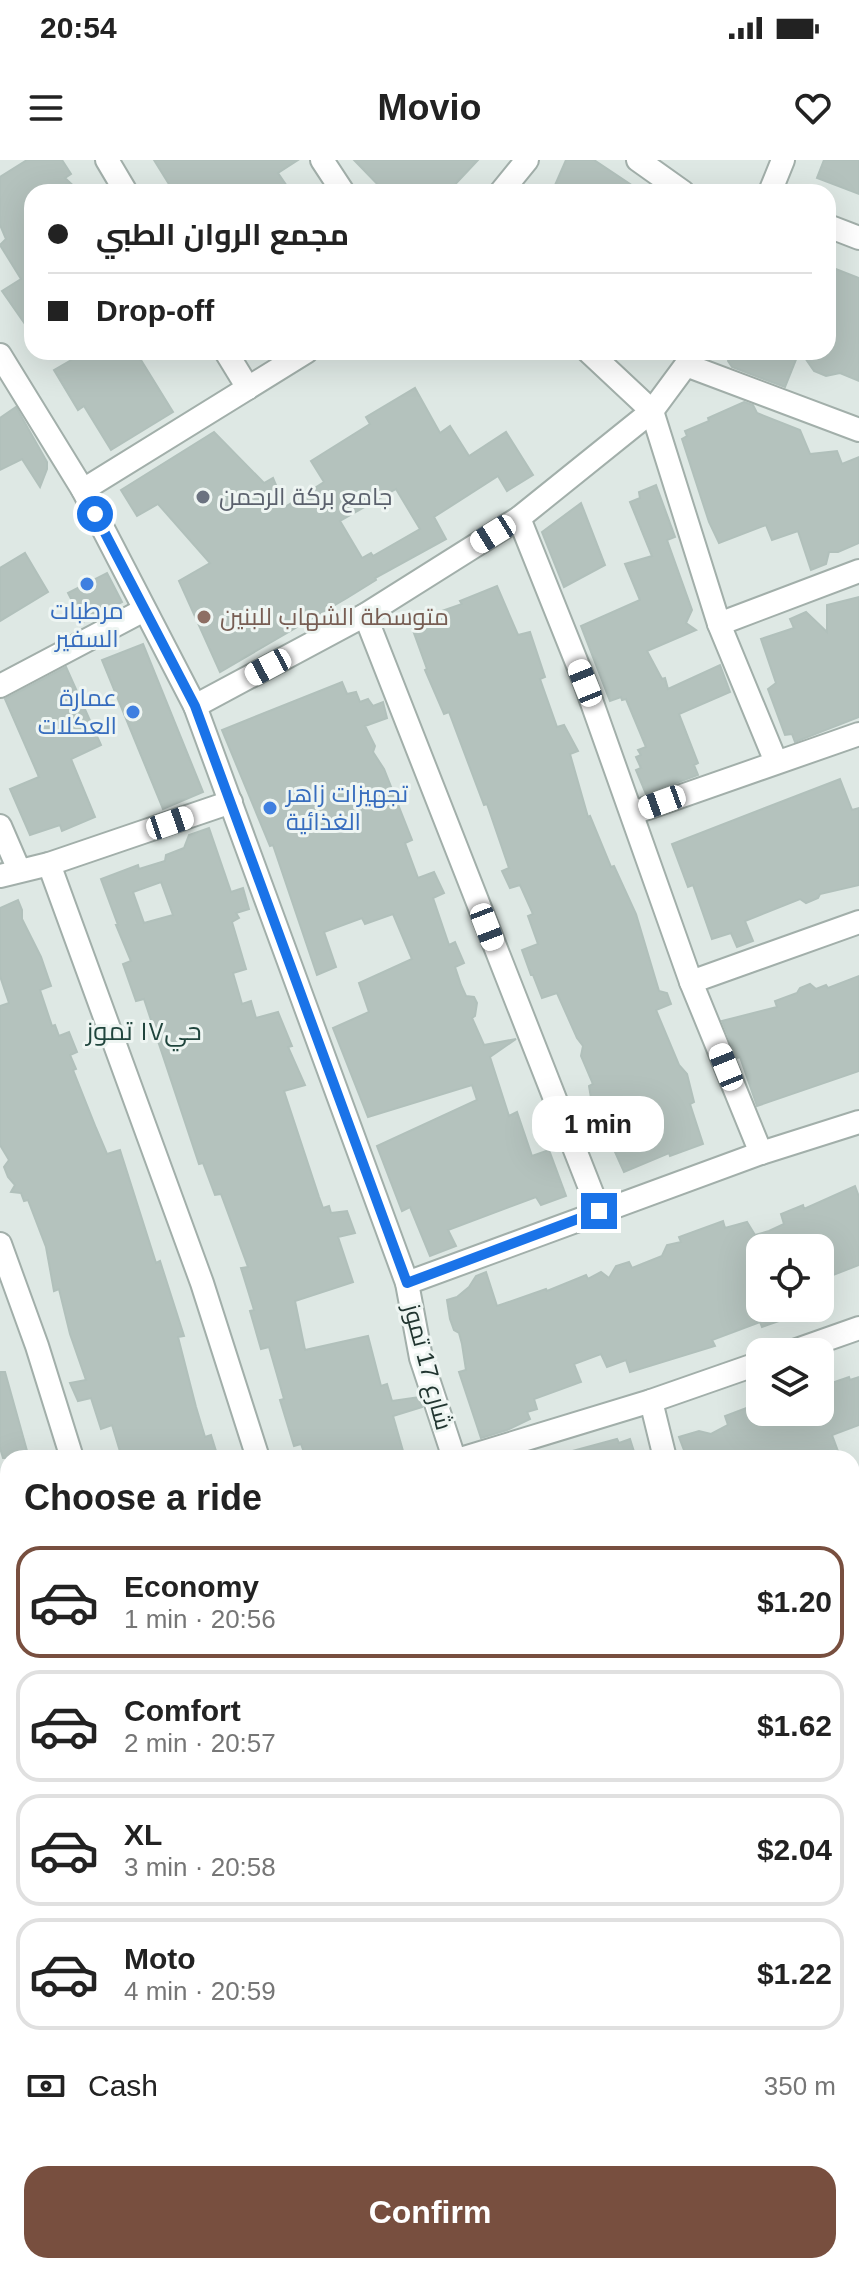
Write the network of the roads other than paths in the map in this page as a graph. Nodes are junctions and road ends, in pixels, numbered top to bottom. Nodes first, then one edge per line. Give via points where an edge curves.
1 (107, 160) edge
2 (322, 160) edge
3 (527, 160) edge
4 (638, 160) edge
5 (783, 160) edge
6 (121, 184) edge
7 (338, 184) edge
8 (508, 184) edge
9 (672, 184) edge
10 (773, 184) edge
11 (836, 229) edge
12 (859, 238) edge
13 (0, 355) edge
14 (231, 360) edge
15 (293, 360) edge
16 (598, 360) edge
17 (688, 360) edge
18 (691, 360) edge
19 (248, 388) junction
20 (652, 411) junction
21 (859, 430) edge
22 (83, 490) junction
23 (519, 518) junction
24 (859, 571) edge
25 (144, 610) junction
26 (365, 615) junction
27 (719, 624) junction
28 (0, 686) edge
29 (195, 706) junction
30 (859, 734) edge
31 (776, 762) junction
32 (231, 802) junction
33 (633, 813) junction
34 (0, 826) edge
35 (49, 864) junction
36 (10, 873) edge
37 (859, 922) edge
38 (691, 982) junction
39 (859, 1122) edge
40 (761, 1153) junction
41 (599, 1211) junction
42 (0, 1244) edge
43 (407, 1283) junction
44 (859, 1328) edge
45 (831, 1338) edge
46 (746, 1368) edge
47 (651, 1401) junction
48 (70, 1450) edge
49 (255, 1450) edge
50 (451, 1450) edge
51 (490, 1450) edge
52 (663, 1450) edge

1 - 6 street
2 - 7 street
3 - 8 street
4 - 9 street
5 - 10 street
11 - 12 street
13 - 22 street, شارع 17 تموز
14 - 19 street
15 - 19 street
16 - 20 street
17 - 20 street
18 - 21 street
19 - 22 street
20 - 23 street
20 - 27 street
22 - 25 street, شارع 17 تموز
23 - 26 street
23 - 33 street
24 - 27 street
25 - 28 street
25 - 29 street, شارع 17 تموز
26 - 29 street
26 - 41 street
27 - 31 street
29 - 32 street, شارع 17 تموز
30 - 31 street
31 - 33 street
32 - 35 street
32 - 43 street, شارع 17 تموز
33 - 38 street
34 - 36 street
35 - 36 street
35 - 49 street via 202,1283
37 - 38 street
38 - 40 street
39 - 40 street
40 - 41 street
41 - 43 street
42 - 48 street
43 - 50 street, شارع 17 تموز via 421,1358
44 - 45 street
46 - 47 street
47 - 51 street
47 - 52 street

